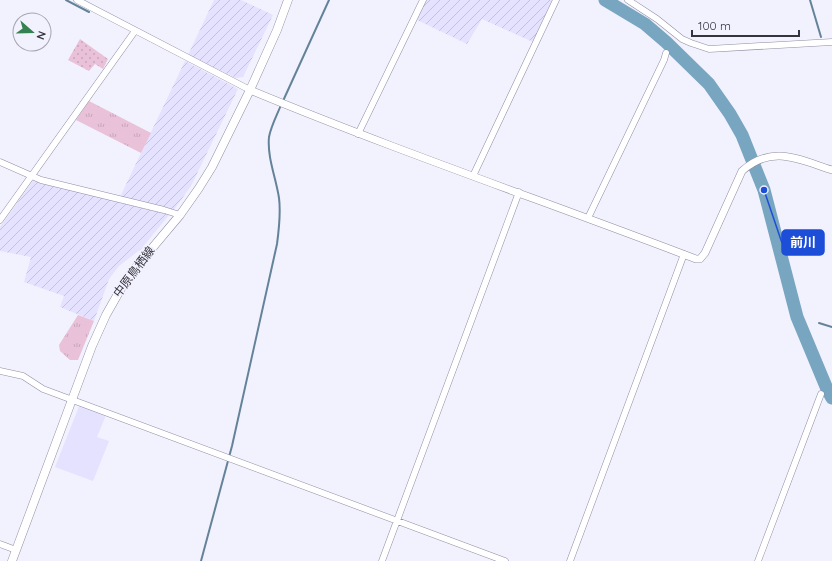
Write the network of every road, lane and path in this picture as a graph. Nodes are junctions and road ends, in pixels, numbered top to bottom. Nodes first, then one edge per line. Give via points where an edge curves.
1 (77, 0) edge
2 (288, 0) edge
3 (423, 0) edge
4 (556, 0) edge
5 (628, 0) edge
6 (135, 31) junction
7 (832, 42) edge
8 (666, 53) dead end
9 (250, 90) junction
10 (358, 134) junction
11 (0, 162) edge
12 (832, 170) edge
13 (473, 176) junction
14 (32, 177) junction
15 (519, 192) junction
16 (180, 215) junction
17 (588, 218) junction
18 (0, 220) edge
19 (684, 254) junction
20 (0, 371) edge
21 (821, 394) dead end
22 (72, 400) junction
23 (397, 521) junction
24 (0, 544) edge
25 (16, 550) junction
26 (12, 561) edge
27 (382, 561) edge
28 (505, 561) edge
29 (570, 561) edge
30 (758, 561) edge

1 - 6 street
2 - 9 main road, 中原鳥栖線
3 - 10 street
4 - 13 street
5 - 7 street via 682,39 709,48
6 - 9 street
6 - 14 street
8 - 17 street
9 - 10 street
9 - 16 main road, 中原鳥栖線 via 212,167
10 - 13 street
11 - 14 street
12 - 19 street via 784,155 764,158 747,167 742,171 705,253 700,259
13 - 15 street
14 - 16 street
14 - 18 street
15 - 17 street
15 - 23 street
16 - 22 main road, 中原鳥栖線 via 127,278 115,298 92,346
17 - 19 street
19 - 29 street
20 - 22 street via 23,376 43,389
21 - 30 street
22 - 23 street
22 - 25 main road, 中原鳥栖線
23 - 27 street
23 - 28 street
24 - 25 street
25 - 26 main road, 中原鳥栖線

